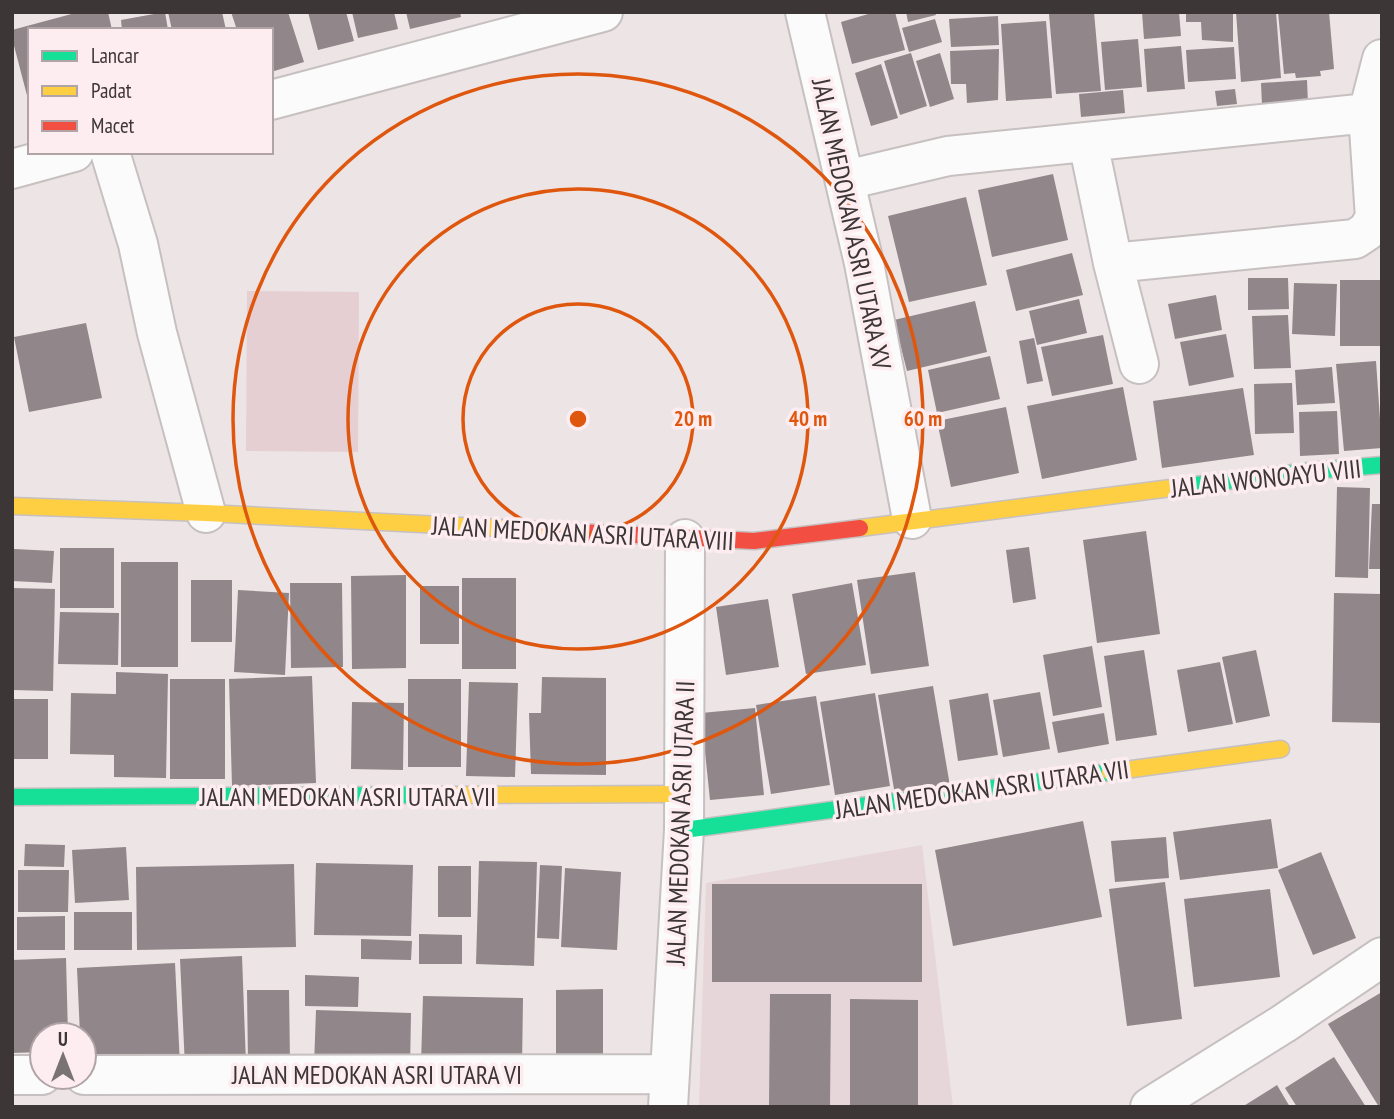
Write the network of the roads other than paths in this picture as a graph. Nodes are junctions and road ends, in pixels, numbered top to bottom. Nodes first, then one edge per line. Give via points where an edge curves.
1 (603, 12) edge
2 (805, 12) edge
3 (1382, 59) edge
4 (273, 99) edge
5 (1368, 113) junction
6 (1088, 142) junction
7 (67, 154) edge
8 (111, 154) edge
9 (12, 169) edge
10 (846, 180) junction
11 (1112, 263) junction
12 (1139, 364) dead end
13 (1382, 466) edge
14 (1151, 491) joint
15 (12, 506) edge
16 (206, 513) junction
17 (912, 519) junction
18 (685, 539) junction
19 (1281, 749) dead end
20 (12, 797) edge
21 (684, 812) junction
22 (1382, 957) edge
23 (98, 1075) edge
24 (669, 1090) edge
25 (1150, 1107) edge

1 - 4 street
2 - 10 street, JALAN MEDOKAN ASRI UTARA XV
3 - 5 street
5 - 6 street
5 - 11 street via 1375,218 1355,239
6 - 10 street via 948,156
6 - 11 street
7 - 9 street
8 - 16 street
10 - 17 street, JALAN MEDOKAN ASRI UTARA XV
11 - 12 street
13 - 14 street, JALAN WONOAYU VIII
14 - 17 street, JALAN MEDOKAN ASRI UTARA VIII
15 - 16 street, JALAN MEDOKAN ASRI UTARA VIII
16 - 18 street, JALAN MEDOKAN ASRI UTARA VIII
17 - 18 street, JALAN MEDOKAN ASRI UTARA VIII via 754,541
18 - 21 street, JALAN MEDOKAN ASRI UTARA II
19 - 21 street, JALAN MEDOKAN ASRI UTARA VII
20 - 21 street, JALAN MEDOKAN ASRI UTARA VII
21 - 24 street, JALAN MEDOKAN ASRI UTARA II
22 - 25 street
23 - 24 street, JALAN MEDOKAN ASRI UTARA VI

